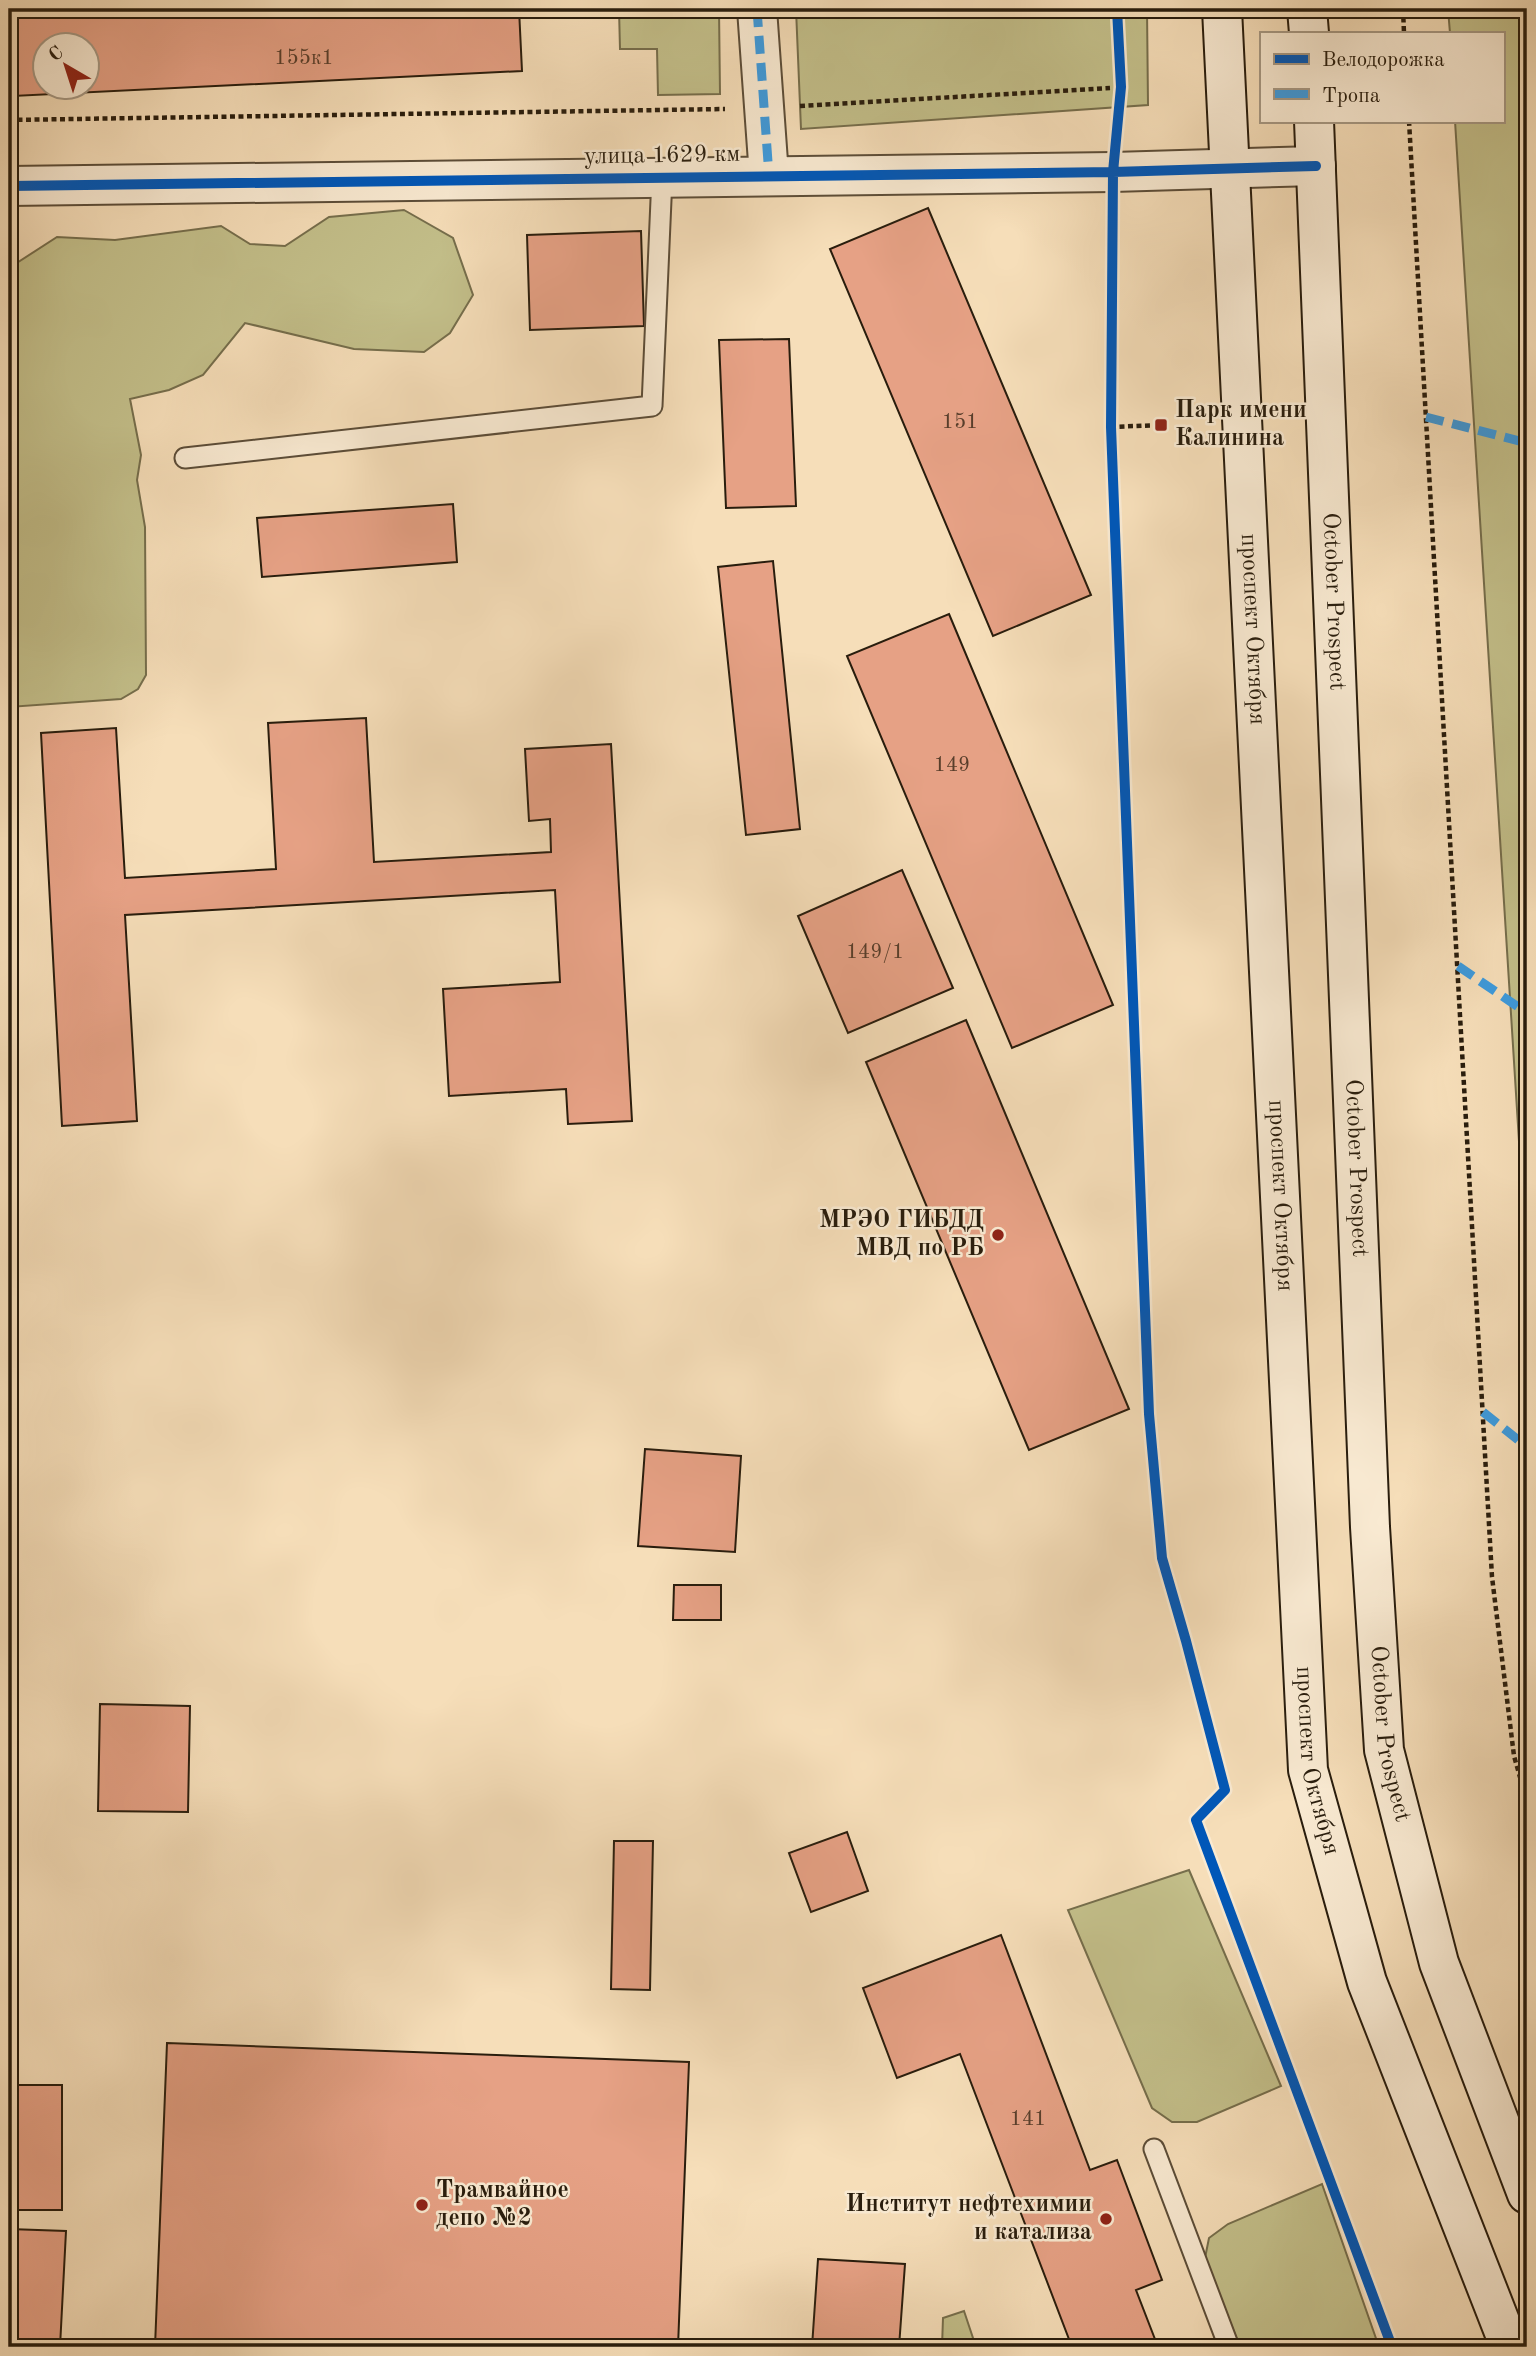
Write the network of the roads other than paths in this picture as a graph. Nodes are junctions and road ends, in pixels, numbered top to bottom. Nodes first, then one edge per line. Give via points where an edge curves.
1 (757, 9) edge
2 (1222, 9) edge
3 (1307, 9) edge
4 (1309, 32) edge
5 (1314, 122) edge
6 (1316, 166) junction
7 (1230, 170) junction
8 (769, 176) junction
9 (662, 177) junction
10 (9, 186) edge
11 (185, 457) dead end
12 (1154, 2149) dead end
13 (1527, 2194) edge
14 (1229, 2347) edge
15 (1510, 2347) edge

1 - 8 main road
2 - 7 main road, проспект Октября
3 - 4 main road
5 - 6 main road, October Prospect
6 - 7 main road, улица 1629 км
6 - 13 main road, October Prospect via 1370,1527 1384,1750 1439,1964
7 - 8 main road, улица 1629 км
7 - 15 main road, проспект Октября via 1308,1770 1367,1982
8 - 9 main road, улица 1629 км
9 - 10 main road, улица 1629 км
9 - 11 lane via 652,406
12 - 14 lane

